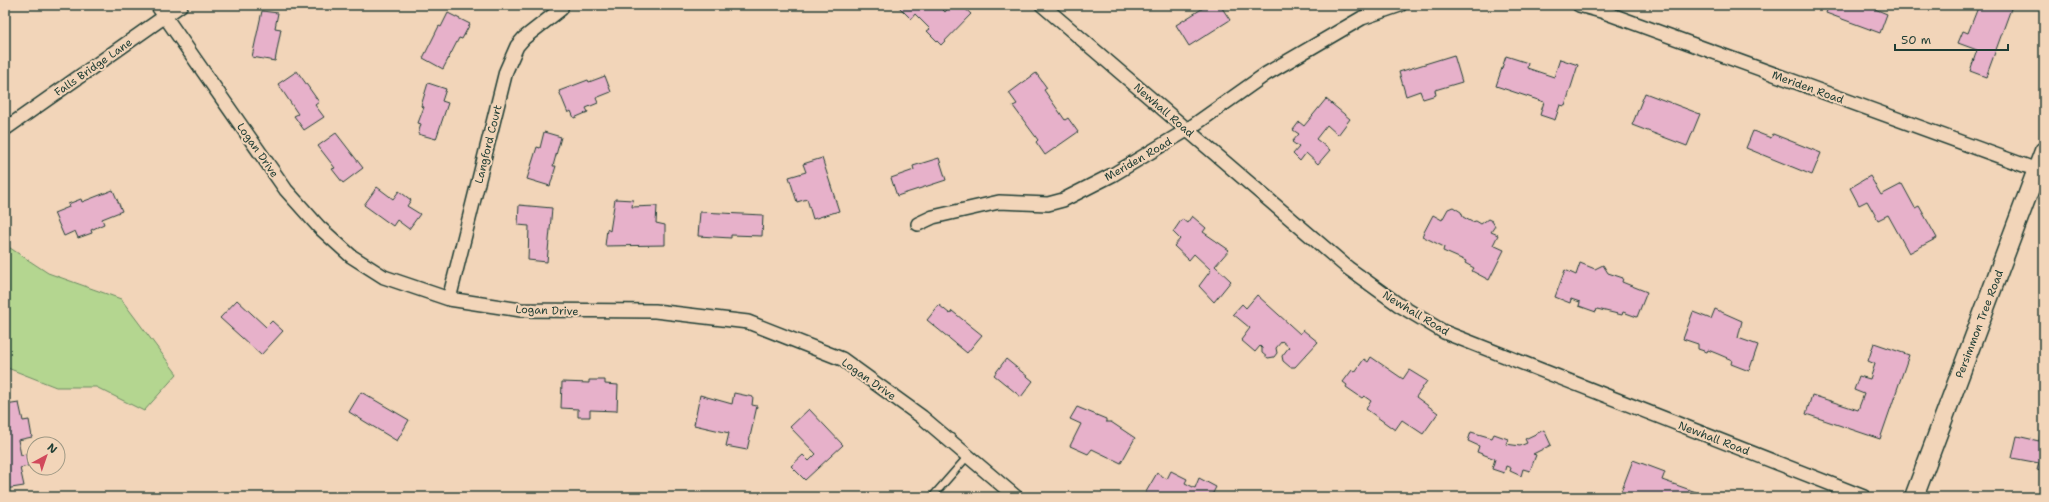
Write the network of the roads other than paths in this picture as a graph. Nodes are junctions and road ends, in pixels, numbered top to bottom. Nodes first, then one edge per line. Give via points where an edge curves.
1 (157, 5) edge
2 (181, 5) edge
3 (1042, 5) edge
4 (1400, 5) edge
5 (1579, 5) edge
6 (561, 9) dead end
7 (165, 16) junction
8 (5, 129) edge
9 (1188, 130) junction
10 (2044, 151) edge
11 (2037, 170) junction
12 (918, 224) dead end
13 (449, 299) junction
14 (968, 456) junction
15 (932, 497) edge
16 (1016, 497) edge
17 (1864, 497) edge
18 (1914, 497) edge

1 - 7 street, Logan Drive
2 - 7 street, Falls Bridge Lane
3 - 9 street, Newhall Road
4 - 9 street, Meriden Road via 1362,18 1266,74
5 - 11 street, Meriden Road
6 - 13 street, Langford Court via 524,38 517,46 506,71
7 - 8 street, Falls Bridge Lane
7 - 13 street, Logan Drive via 286,190 318,228 351,256 384,277
9 - 12 street, Meriden Road via 1114,174 1063,200 1048,204 999,202 933,217
9 - 17 street, Newhall Road via 1348,268 1399,305 1444,332
10 - 11 main road, Persimmon Tree Road
11 - 18 main road, Persimmon Tree Road
13 - 14 street, Logan Drive via 521,310 655,311 748,322 842,359 922,417
14 - 15 lane
14 - 16 street, Logan Drive

